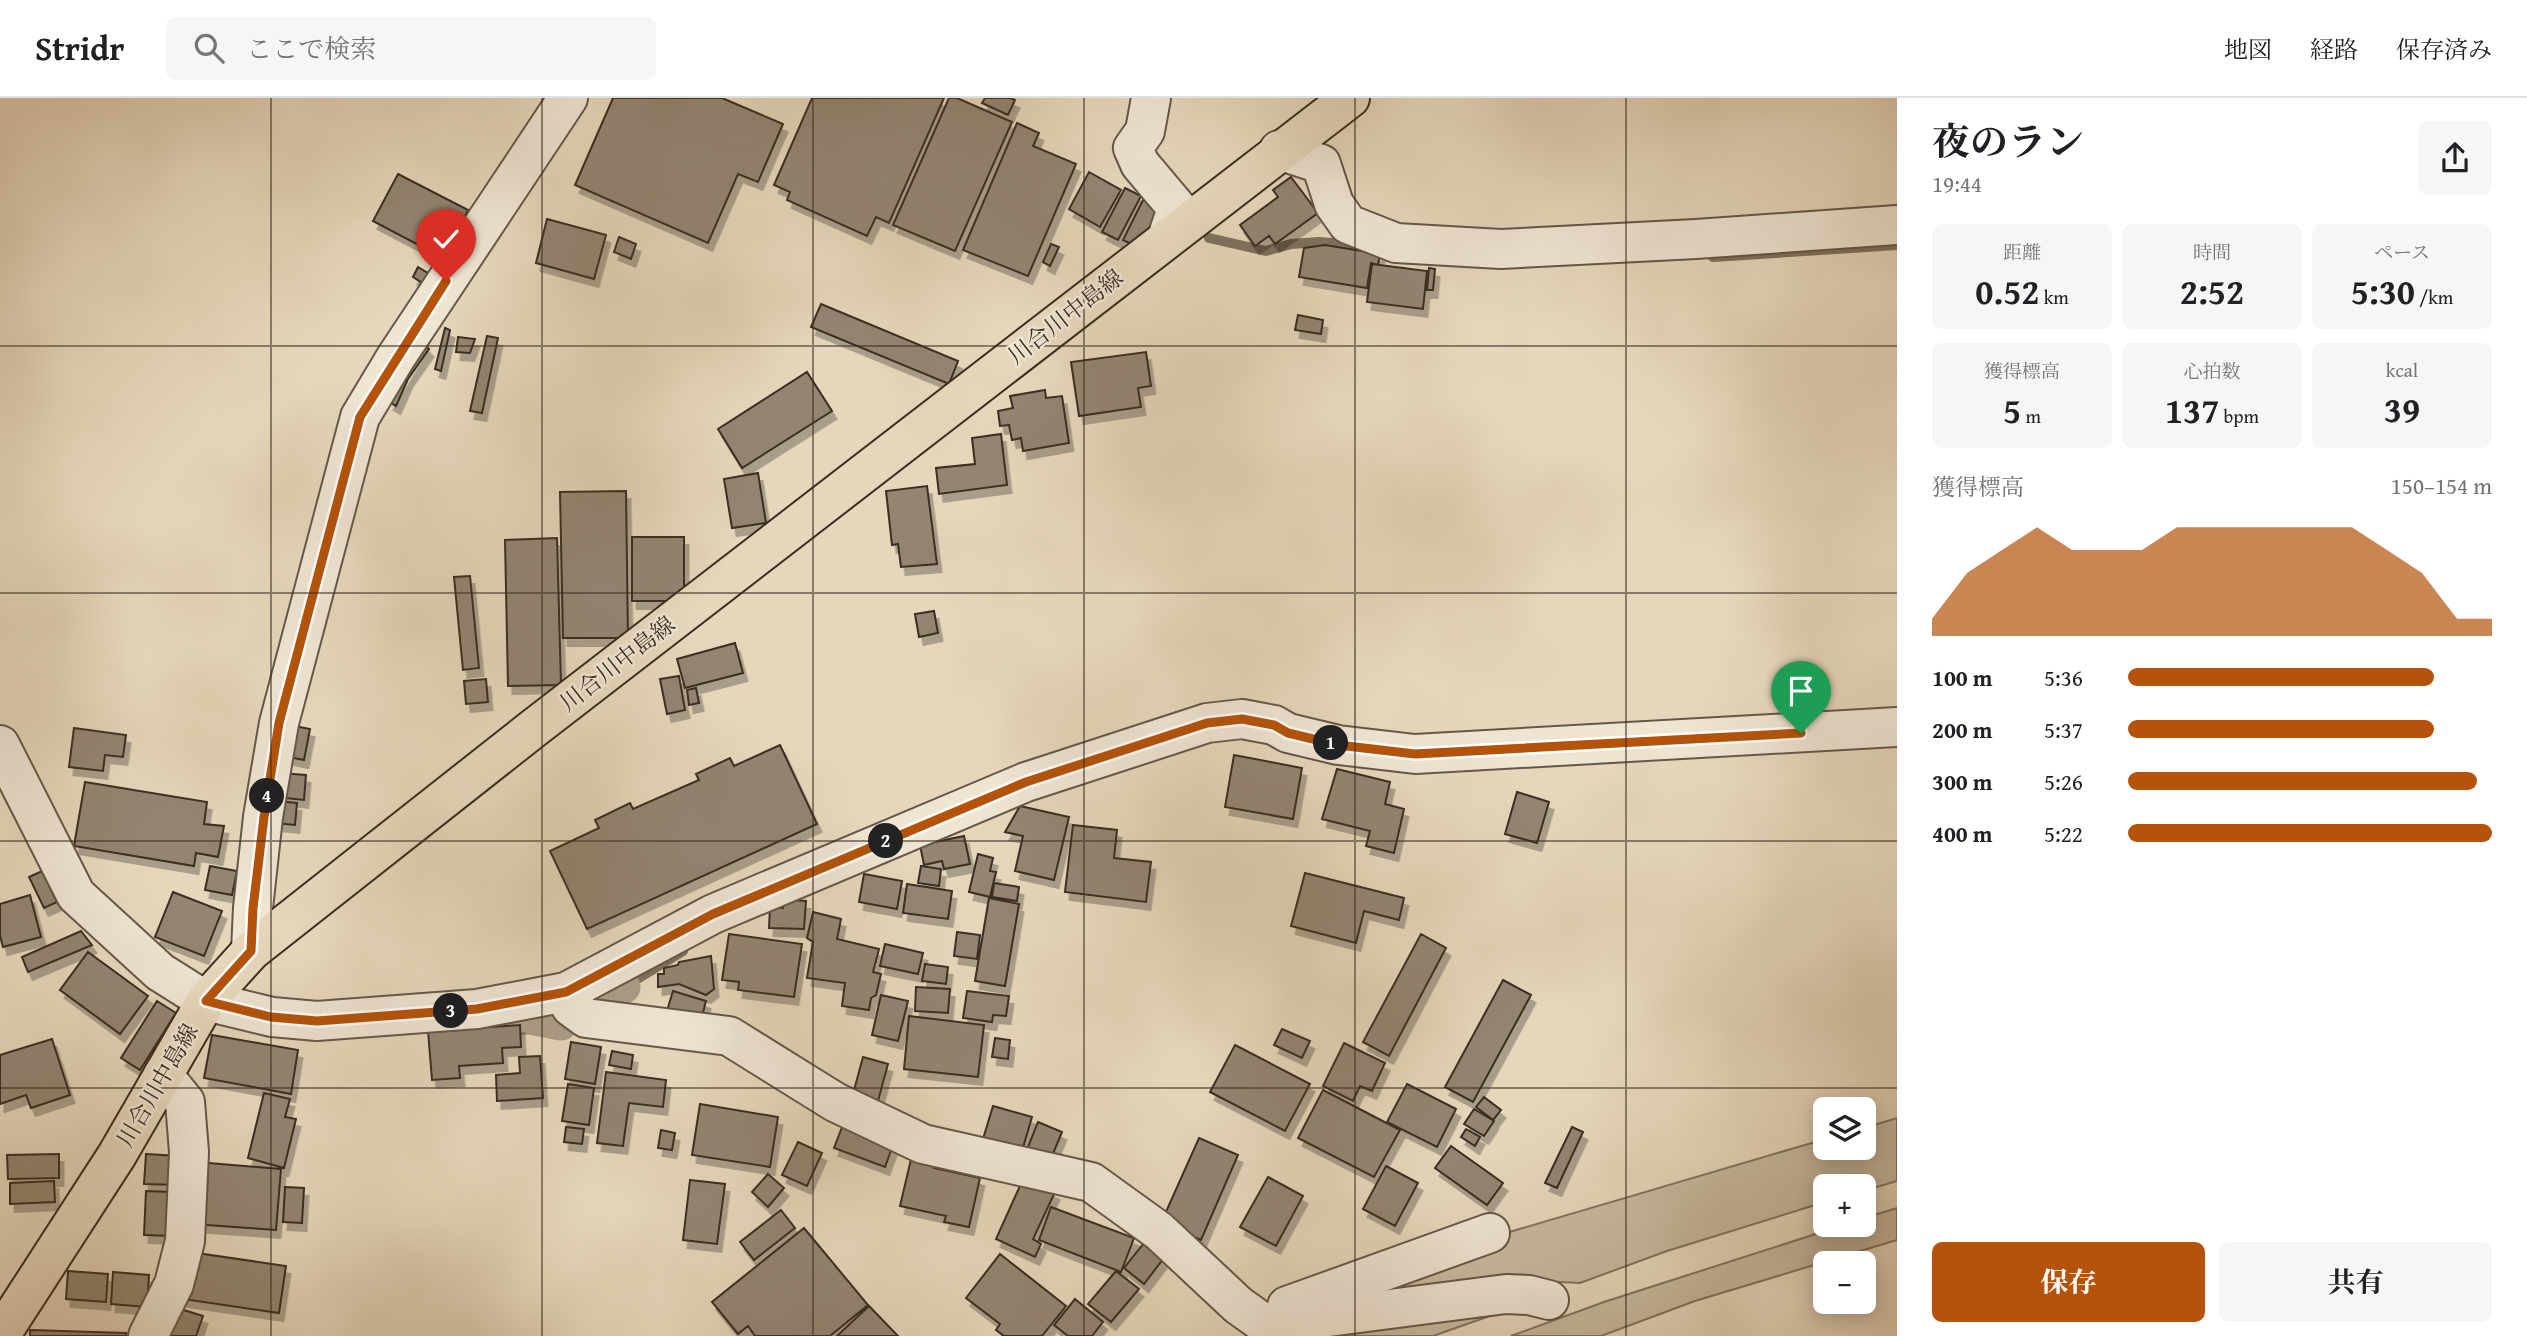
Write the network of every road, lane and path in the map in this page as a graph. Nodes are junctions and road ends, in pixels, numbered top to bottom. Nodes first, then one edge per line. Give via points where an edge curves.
1 (568, 98) edge
2 (1151, 98) edge
3 (1350, 98) edge
4 (1279, 150) junction
5 (1897, 225) edge
6 (1167, 238) junction
7 (1897, 727) edge
8 (0, 745) edge
9 (251, 951) junction
10 (566, 992) junction
11 (206, 1001) junction
12 (163, 1075) junction
13 (1490, 1233) dead end
14 (1549, 1300) dead end
15 (1249, 1321) edge
16 (0, 1336) edge
17 (148, 1336) edge

1 - 9 street via 360,417 279,723
2 - 6 street via 1145,131 1133,148 1140,164 1177,208
3 - 4 main road, 川合川中島線
4 - 5 street via 1321,164 1334,204 1348,223 1396,243 1501,249
4 - 6 main road, 川合川中島線
6 - 9 main road, 川合川中島線
7 - 10 street via 1415,754 1338,745 1242,719 1207,723 1026,782 713,914
8 - 11 street via 76,895 160,972
9 - 11 main road, 川合川中島線
10 - 11 street via 477,1009 317,1021 271,1017
10 - 15 street via 571,1007 586,1018 729,1036 835,1102 923,1144 1091,1182 1159,1231
11 - 12 main road, 川合川中島線
12 - 16 main road, 川合川中島線
12 - 17 street via 185,1102 189,1152 185,1241 174,1284
13 - 15 street
14 - 15 street via 1506,1294

